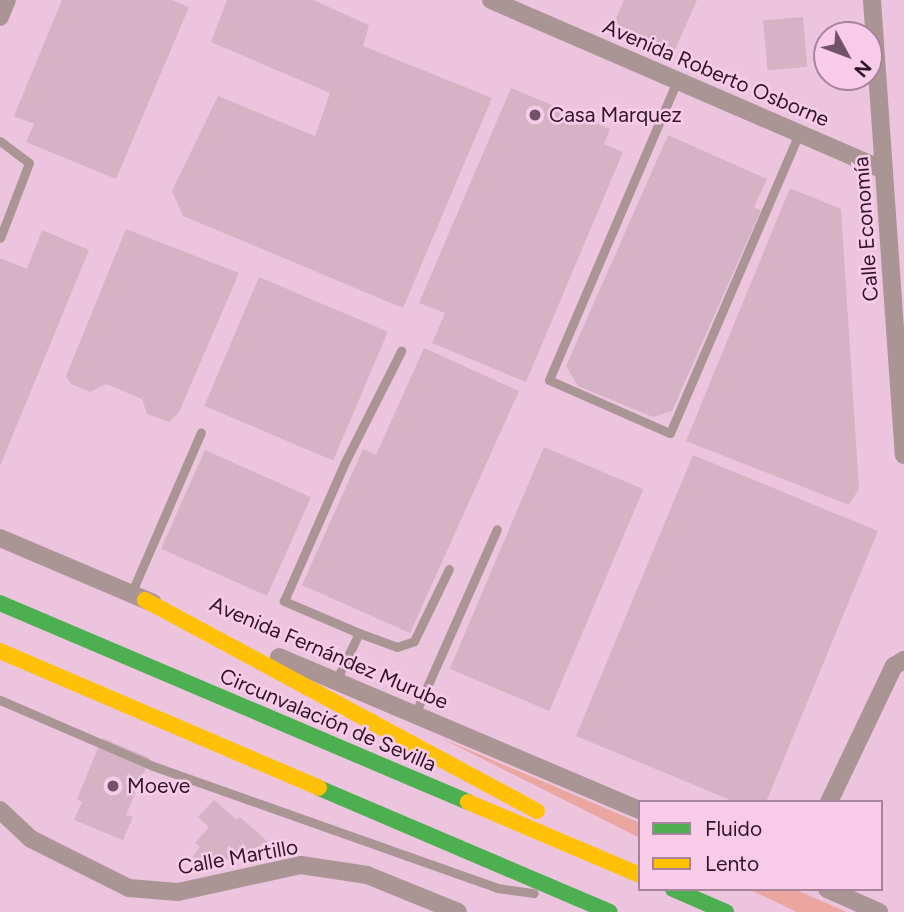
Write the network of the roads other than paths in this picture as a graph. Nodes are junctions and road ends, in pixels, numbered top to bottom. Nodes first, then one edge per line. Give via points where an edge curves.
1 (7, 0) edge
2 (491, 0) edge
3 (873, 0) edge
4 (0, 17) edge
5 (677, 81) junction
6 (799, 134) junction
7 (0, 141) edge
8 (884, 170) junction
9 (0, 238) edge
10 (401, 351) dead end
11 (201, 432) dead end
12 (904, 455) edge
13 (497, 529) dead end
14 (0, 538) edge
15 (449, 569) dead end
16 (138, 597) junction
17 (0, 603) edge
18 (359, 633) junction
19 (0, 651) edge
20 (901, 665) edge
21 (336, 681) junction
22 (0, 700) edge
23 (415, 714) junction
24 (830, 800) edge
25 (638, 809) edge
26 (0, 810) edge
27 (638, 866) edge
28 (638, 874) edge
29 (678, 891) edge
30 (685, 891) edge
31 (832, 891) edge
32 (586, 901) junction
33 (718, 909) edge
34 (458, 912) edge
35 (611, 912) edge
36 (879, 912) edge

1 - 4 street
2 - 5 street, Avenida Roberto Osborne
3 - 8 street, Calle Economía
5 - 6 street, Avenida Roberto Osborne
5 - 6 lane via 549,380 670,433
6 - 8 street, Avenida Roberto Osborne
7 - 9 lane via 29,163
8 - 12 street, Calle Economía
10 - 18 lane via 344,464 285,601
11 - 16 lane
13 - 23 lane
14 - 16 street, Avenida Fernández Murube
15 - 18 lane via 414,641 397,647
16 - 21 street, Avenida Fernández Murube
16 - 27 highway
17 - 28 highway, Circunvalación de Sevilla
18 - 21 lane
19 - 32 highway
20 - 24 street
21 - 23 street, Avenida Fernández Murube
22 - 32 lane via 153,766 497,888
23 - 25 street, Avenida Fernández Murube
26 - 34 street, Calle Martillo via 31,839 128,888 177,892 301,865 367,875
29 - 33 highway
30 - 33 highway
31 - 36 street
32 - 35 highway

